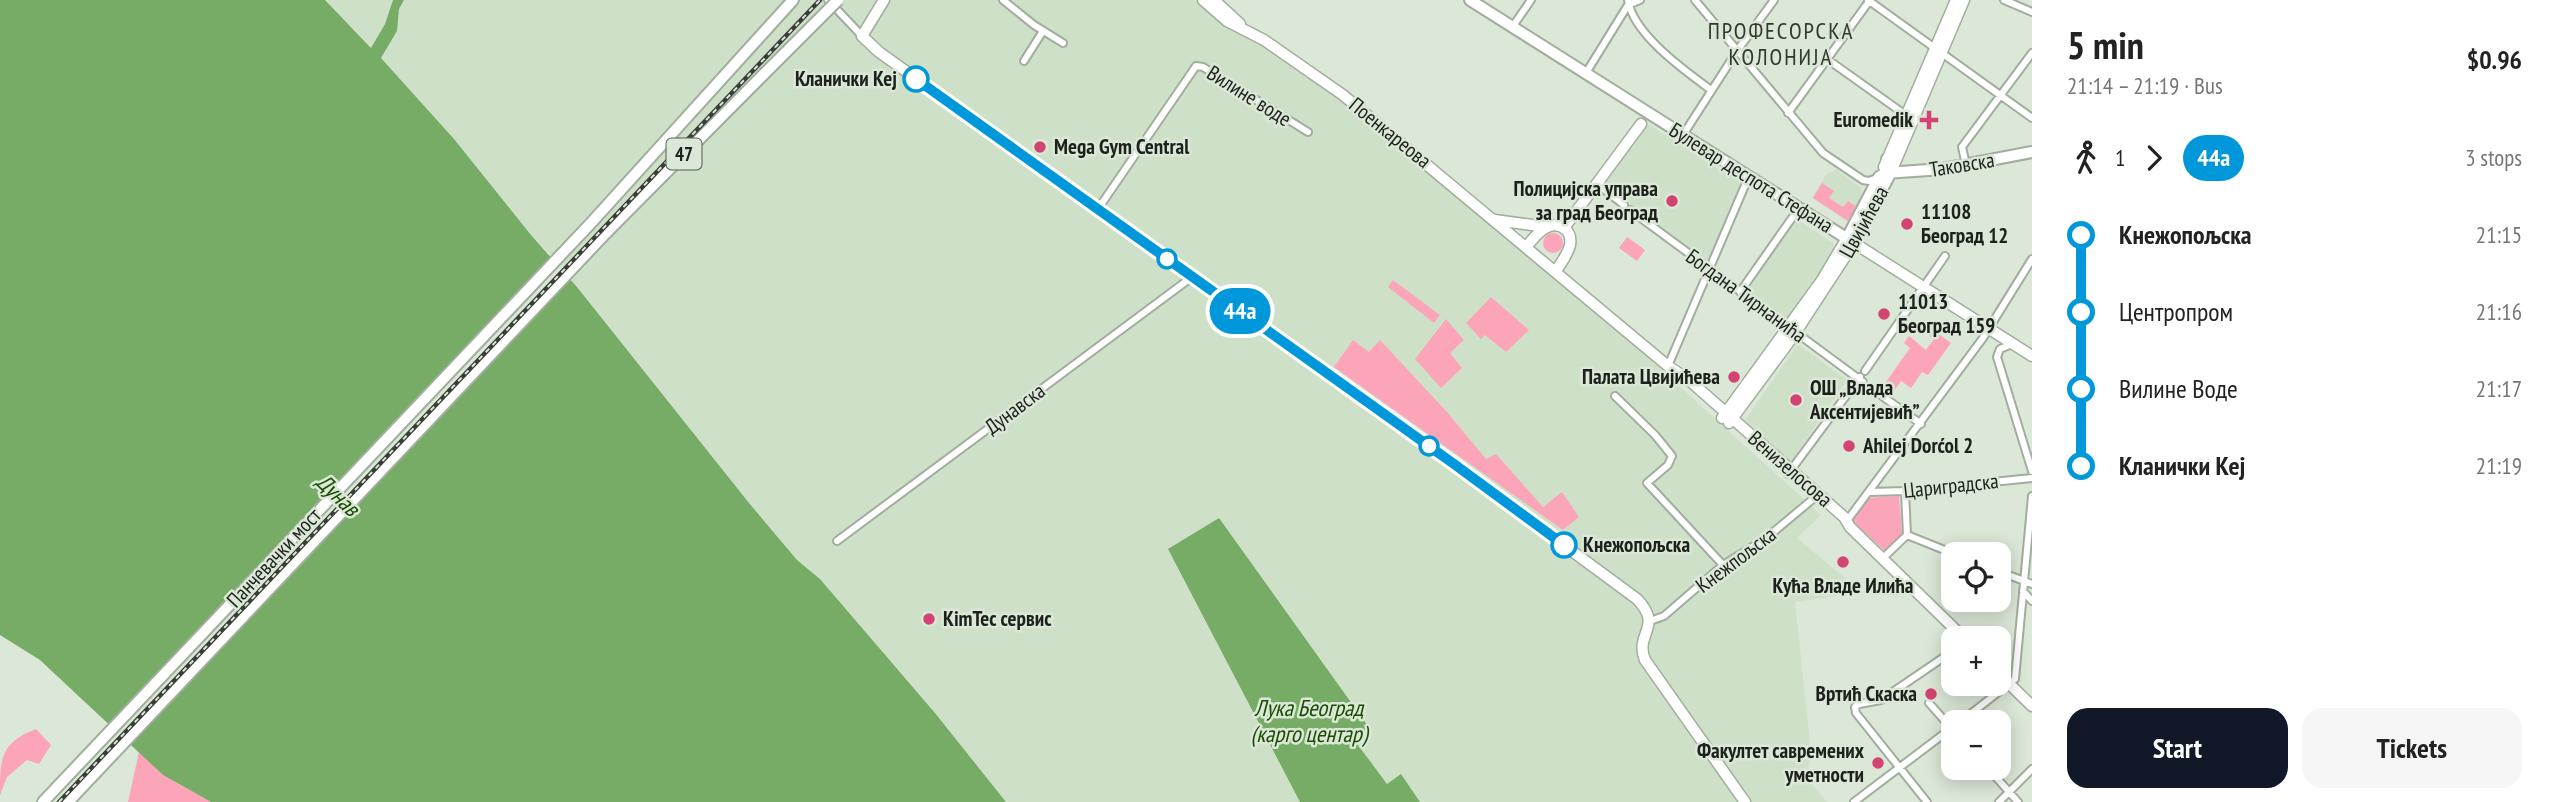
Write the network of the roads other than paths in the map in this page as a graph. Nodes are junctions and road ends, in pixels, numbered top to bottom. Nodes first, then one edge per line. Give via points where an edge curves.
1 (793, 0) edge
2 (828, 0) edge
3 (838, 0) edge
4 (884, 0) edge
5 (1003, 0) edge
6 (1203, 0) edge
7 (1214, 0) edge
8 (1470, 0) edge
9 (1531, 0) edge
10 (1620, 0) edge
11 (1640, 0) edge
12 (1695, 0) edge
13 (1774, 0) edge
14 (1869, 0) edge
15 (1956, 0) edge
16 (1964, 0) edge
17 (2004, 0) edge
18 (1628, 3) edge
19 (2032, 12) edge
20 (1513, 26) junction
21 (1246, 29) junction
22 (1043, 31) junction
23 (862, 36) junction
24 (1063, 43) dead end
25 (1737, 51) junction
26 (1938, 51) junction
27 (2032, 53) edge
28 (1827, 59) junction
29 (1024, 61) dead end
30 (1586, 73) junction
31 (1711, 90) junction
32 (2001, 95) junction
33 (1788, 113) junction
34 (1907, 116) junction
35 (2032, 118) edge
36 (1641, 124) dead end
37 (1308, 132) dead end
38 (1683, 135) junction
39 (2032, 152) edge
40 (1887, 159) junction
41 (1966, 165) junction
42 (1891, 172) junction
43 (1879, 177) junction
44 (1746, 183) dead end
45 (1597, 184) junction
46 (1799, 208) junction
47 (1098, 209) junction
48 (1495, 220) junction
49 (1546, 227) junction
50 (1564, 228) junction
51 (1851, 241) junction
52 (1527, 246) junction
53 (1945, 256) dead end
54 (2032, 259) edge
55 (1708, 269) junction
56 (1556, 271) junction
57 (1192, 277) junction
58 (1924, 288) junction
59 (1740, 292) junction
60 (1792, 329) junction
61 (1989, 329) junction
62 (2012, 344) junction
63 (2032, 356) edge
64 (1668, 366) junction
65 (1862, 377) junction
66 (1878, 393) tunnel mouth
67 (1615, 396) dead end
68 (1727, 418) junction
69 (1920, 424) junction
70 (2032, 471) edge
71 (1789, 472) junction
72 (2032, 478) edge
73 (1905, 491) junction
74 (1870, 492) junction
75 (1817, 496) junction
76 (2032, 496) edge
77 (1846, 522) junction
78 (1907, 535) junction
79 (837, 541) dead end
80 (1941, 549) edge
81 (1883, 558) junction
82 (1723, 565) junction
83 (2011, 576) edge
84 (2024, 581) junction
85 (2032, 584) edge
86 (2023, 591) junction
87 (2032, 601) edge
88 (1650, 621) junction
89 (1952, 626) edge
90 (1941, 659) edge
91 (2011, 682) edge
92 (2011, 685) edge
93 (1994, 696) edge
94 (1929, 703) dead end
95 (2032, 706) edge
96 (1976, 710) edge
97 (1941, 716) edge
98 (1941, 736) edge
99 (1899, 768) junction
100 (2032, 769) edge
101 (1999, 780) edge
102 (2010, 792) junction
103 (43, 802) edge
104 (68, 802) edge
105 (1745, 802) edge
106 (1854, 802) edge
107 (1927, 802) edge
108 (1999, 802) edge
109 (2018, 802) edge

1 - 103 main road, Панчевачки мост / 47 via 591,223
2 - 23 street
3 - 104 main road, Панчевачки мост / 47, bridge via 604,235
4 - 23 main road
5 - 22 street
6 - 21 main road, Поенкареова via 1227,21
7 - 21 main road, Поенкареова
8 - 20 main road, Булевар деспота Стефана
9 - 20 street
10 - 18 street
11 - 18 street
12 - 25 street
13 - 25 street
14 - 26 street
14 - 28 street
15 - 26 main road, Цвијићева
16 - 26 main road, Цвијићева
17 - 19 street
18 - 30 street
18 - 31 street via 1669,58
20 - 30 main road, Булевар деспота Стефана
21 - 48 main road, Поенкареова via 1343,95
22 - 24 street
22 - 29 street
23 - 47 main road
25 - 31 street
25 - 33 street
26 - 32 street
26 - 34 main road, Цвијићева
26 - 42 main road, Цвијићева
27 - 32 street
28 - 33 street
28 - 34 street
30 - 38 main road, Булевар деспота Стефана
31 - 38 street
32 - 35 street
32 - 41 street via 1962,148
33 - 43 street via 1830,159 1863,180
34 - 40 main road, Цвијићева
36 - 45 main road
37 - 47 street, Вилине воде via 1196,66
38 - 46 main road, Булевар деспота Стефана
39 - 41 main road, Таковска
40 - 42 main road
40 - 43 main road, Цвијићева
41 - 42 main road, Таковска
42 - 43 main road, Таковска
42 - 51 main road, Цвијићева
43 - 51 main road, Цвијићева
44 - 55 street
45 - 50 main road
45 - 55 street, Богдана Тирнанића
46 - 51 main road, Булевар деспота Стефана
46 - 59 street
47 - 57 main road
48 - 49 main road
48 - 52 main road, Поенкареова
49 - 50 main road
49 - 52 main road
50 - 56 main road via 1570,234 1570,244
51 - 58 main road, Булевар деспота Стефана
51 - 60 main road, Цвијићева
52 - 56 main road, Поенкареова
53 - 58 street
54 - 61 street
55 - 59 street, Богдана Тирнанића
55 - 64 street
56 - 64 main road, Поенкареова
57 - 79 street, Дунавска
57 - 88 main road via 1618,583 1643,606
58 - 61 main road, Булевар деспота Стефана
58 - 65 street
59 - 60 street, Богдана Тирнанића
60 - 65 street, Богдана Тирнанића
60 - 68 main road, Цвијићева
61 - 62 main road, Булевар деспота Стефана
61 - 69 street
62 - 63 main road, Булевар деспота Стефана
62 - 70 street via 2003,346 1997,357
64 - 68 main road, Поенкареова via 1691,391
65 - 71 street
66 - 69 street
67 - 82 street via 1672,456 1647,483
68 - 71 main road, Венизелосова
69 - 74 street
71 - 75 main road, Венизелосова
72 - 73 street, Цариградска
73 - 74 street, Цариградска
73 - 78 street
74 - 77 street
75 - 77 main road, Венизелосова
75 - 82 street, Кнежпољска via 1765,539
76 - 84 street
77 - 81 main road, Венизелосова
78 - 80 street
78 - 81 street
81 - 89 main road, Венизелосова
82 - 88 street, Кнежпољска via 1661,618
83 - 84 street
84 - 85 street
84 - 86 street
86 - 87 street
86 - 91 street via 2016,674
88 - 105 main road via 1642,647 1645,660
90 - 99 street via 1881,700 1856,705 1856,713
92 - 95 main road
93 - 96 street
94 - 97 street
98 - 99 street
99 - 106 street
99 - 107 street
100 - 102 street
101 - 102 street
102 - 108 street
102 - 109 street

